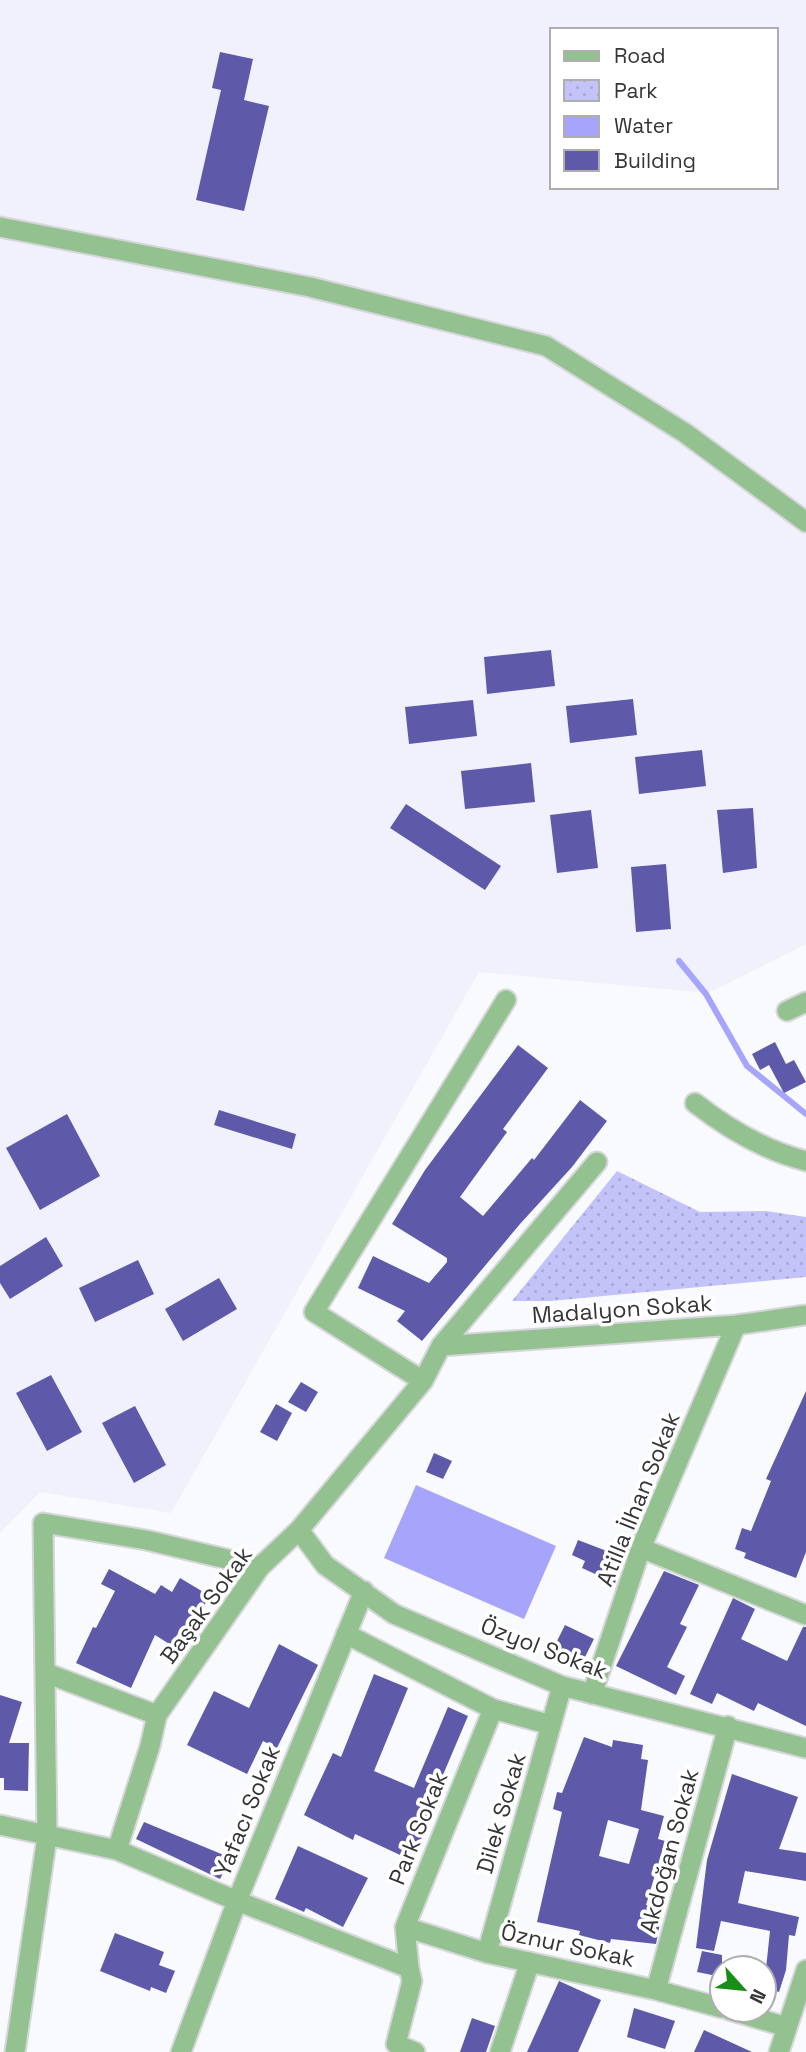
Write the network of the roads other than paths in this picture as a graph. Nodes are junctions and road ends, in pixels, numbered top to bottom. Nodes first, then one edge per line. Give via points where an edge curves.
1 (0, 228) edge
2 (806, 522) edge
3 (506, 1000) dead end
4 (806, 1002) edge
5 (787, 1011) dead end
6 (695, 1103) dead end
7 (806, 1161) edge
8 (597, 1162) dead end
9 (806, 1315) edge
10 (736, 1325) junction
11 (441, 1346) junction
12 (423, 1381) junction
13 (299, 1530) junction
14 (641, 1548) junction
15 (261, 1567) junction
16 (363, 1591) junction
17 (806, 1615) edge
18 (346, 1634) junction
19 (46, 1672) junction
20 (562, 1686) junction
21 (592, 1694) junction
22 (493, 1709) junction
23 (157, 1715) junction
24 (551, 1725) junction
25 (728, 1726) junction
26 (806, 1748) edge
27 (0, 1825) edge
28 (47, 1837) junction
29 (117, 1850) junction
30 (236, 1901) junction
31 (405, 1927) junction
32 (487, 1953) junction
33 (530, 1962) junction
34 (409, 1968) junction
35 (806, 1970) edge
36 (656, 1990) junction
37 (708, 2004) edge
38 (778, 2024) edge
39 (787, 2026) junction
40 (15, 2052) edge
41 (181, 2052) edge
42 (415, 2052) edge
43 (500, 2052) edge
44 (779, 2052) edge

1 - 2 street via 310,287 546,346 685,433
3 - 12 street via 314,1312
4 - 5 street
6 - 7 street via 786,1156
8 - 11 street, Başak Sokak
9 - 10 street, Madalyon Sokak
10 - 11 street, Madalyon Sokak
10 - 14 street, Atilla İlhan Sokak
11 - 12 street, Başak Sokak
12 - 13 street, Başak Sokak
13 - 15 street, Başak Sokak
13 - 16 street, Özyol Sokak via 325,1565
14 - 17 street
14 - 21 street, Atilla İlhan Sokak
15 - 19 street via 146,1540 43,1523
15 - 23 street, Başak Sokak
16 - 18 street, Yafacı Sokak
16 - 20 street, Özyol Sokak via 394,1614
18 - 22 street
18 - 30 street, Yafacı Sokak
19 - 23 street
19 - 28 street
20 - 21 street, Özyol Sokak
20 - 24 street, Dilek Sokak
21 - 25 street, Özyol Sokak
22 - 24 street
22 - 31 street, Park Sokak
23 - 29 street, Başak Sokak
24 - 32 street, Dilek Sokak
25 - 26 street, Özyol Sokak
25 - 36 street, Akdoğan Sokak
27 - 28 street
28 - 29 street
28 - 40 street
29 - 30 street
30 - 34 street
30 - 41 street, Yafacı Sokak
31 - 32 street, Öznur Sokak
31 - 34 street, Park Sokak
32 - 33 street, Öznur Sokak
33 - 36 street, Öznur Sokak
33 - 43 street
34 - 42 street, Park Sokak via 412,1981 396,2044
35 - 39 street
36 - 37 street, Öznur Sokak
38 - 39 street
39 - 44 street

